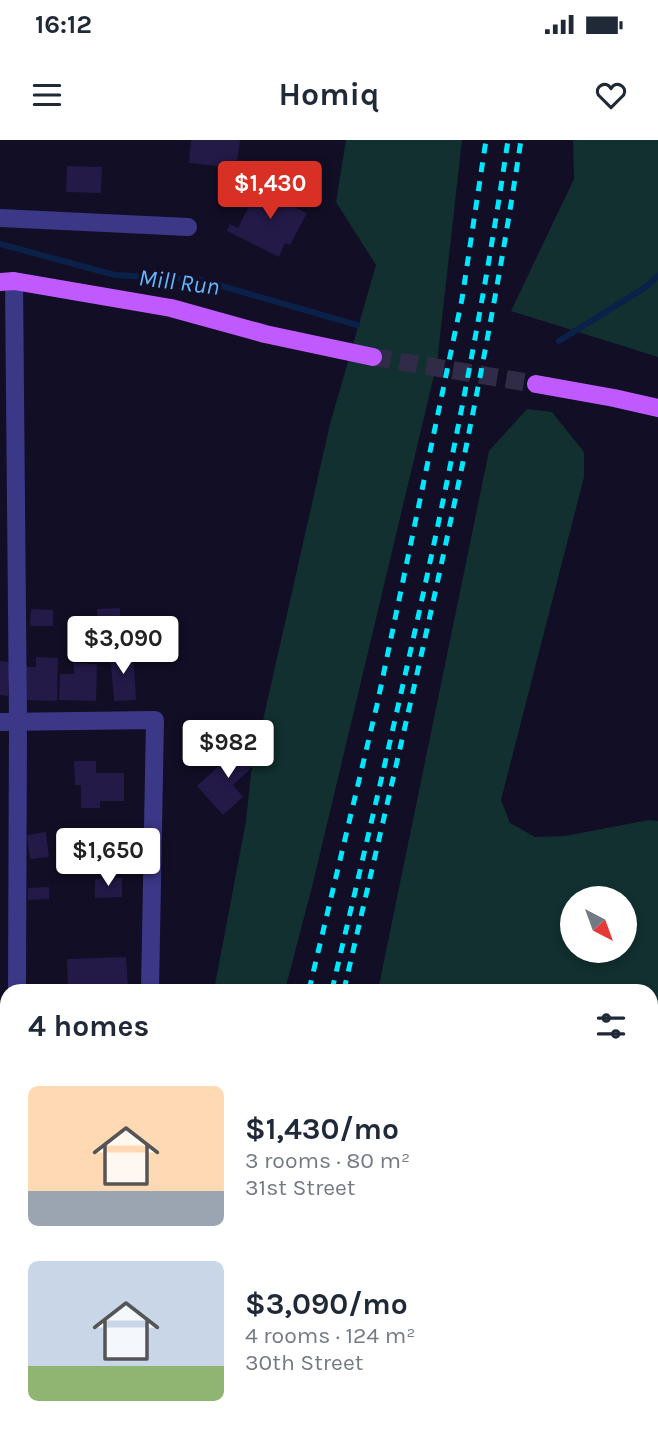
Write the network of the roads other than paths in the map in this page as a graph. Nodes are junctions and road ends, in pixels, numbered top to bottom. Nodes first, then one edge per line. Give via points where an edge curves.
1 (0, 218) edge
2 (188, 227) dead end
3 (7, 282) edge
4 (373, 356) tunnel mouth
5 (536, 384) tunnel mouth
6 (658, 408) edge
7 (9, 722) edge
8 (17, 984) edge
9 (150, 984) edge

1 - 2 street
3 - 4 main road via 171,308 265,334
3 - 7 street
5 - 6 main road
7 - 8 street
7 - 9 street via 155,720

